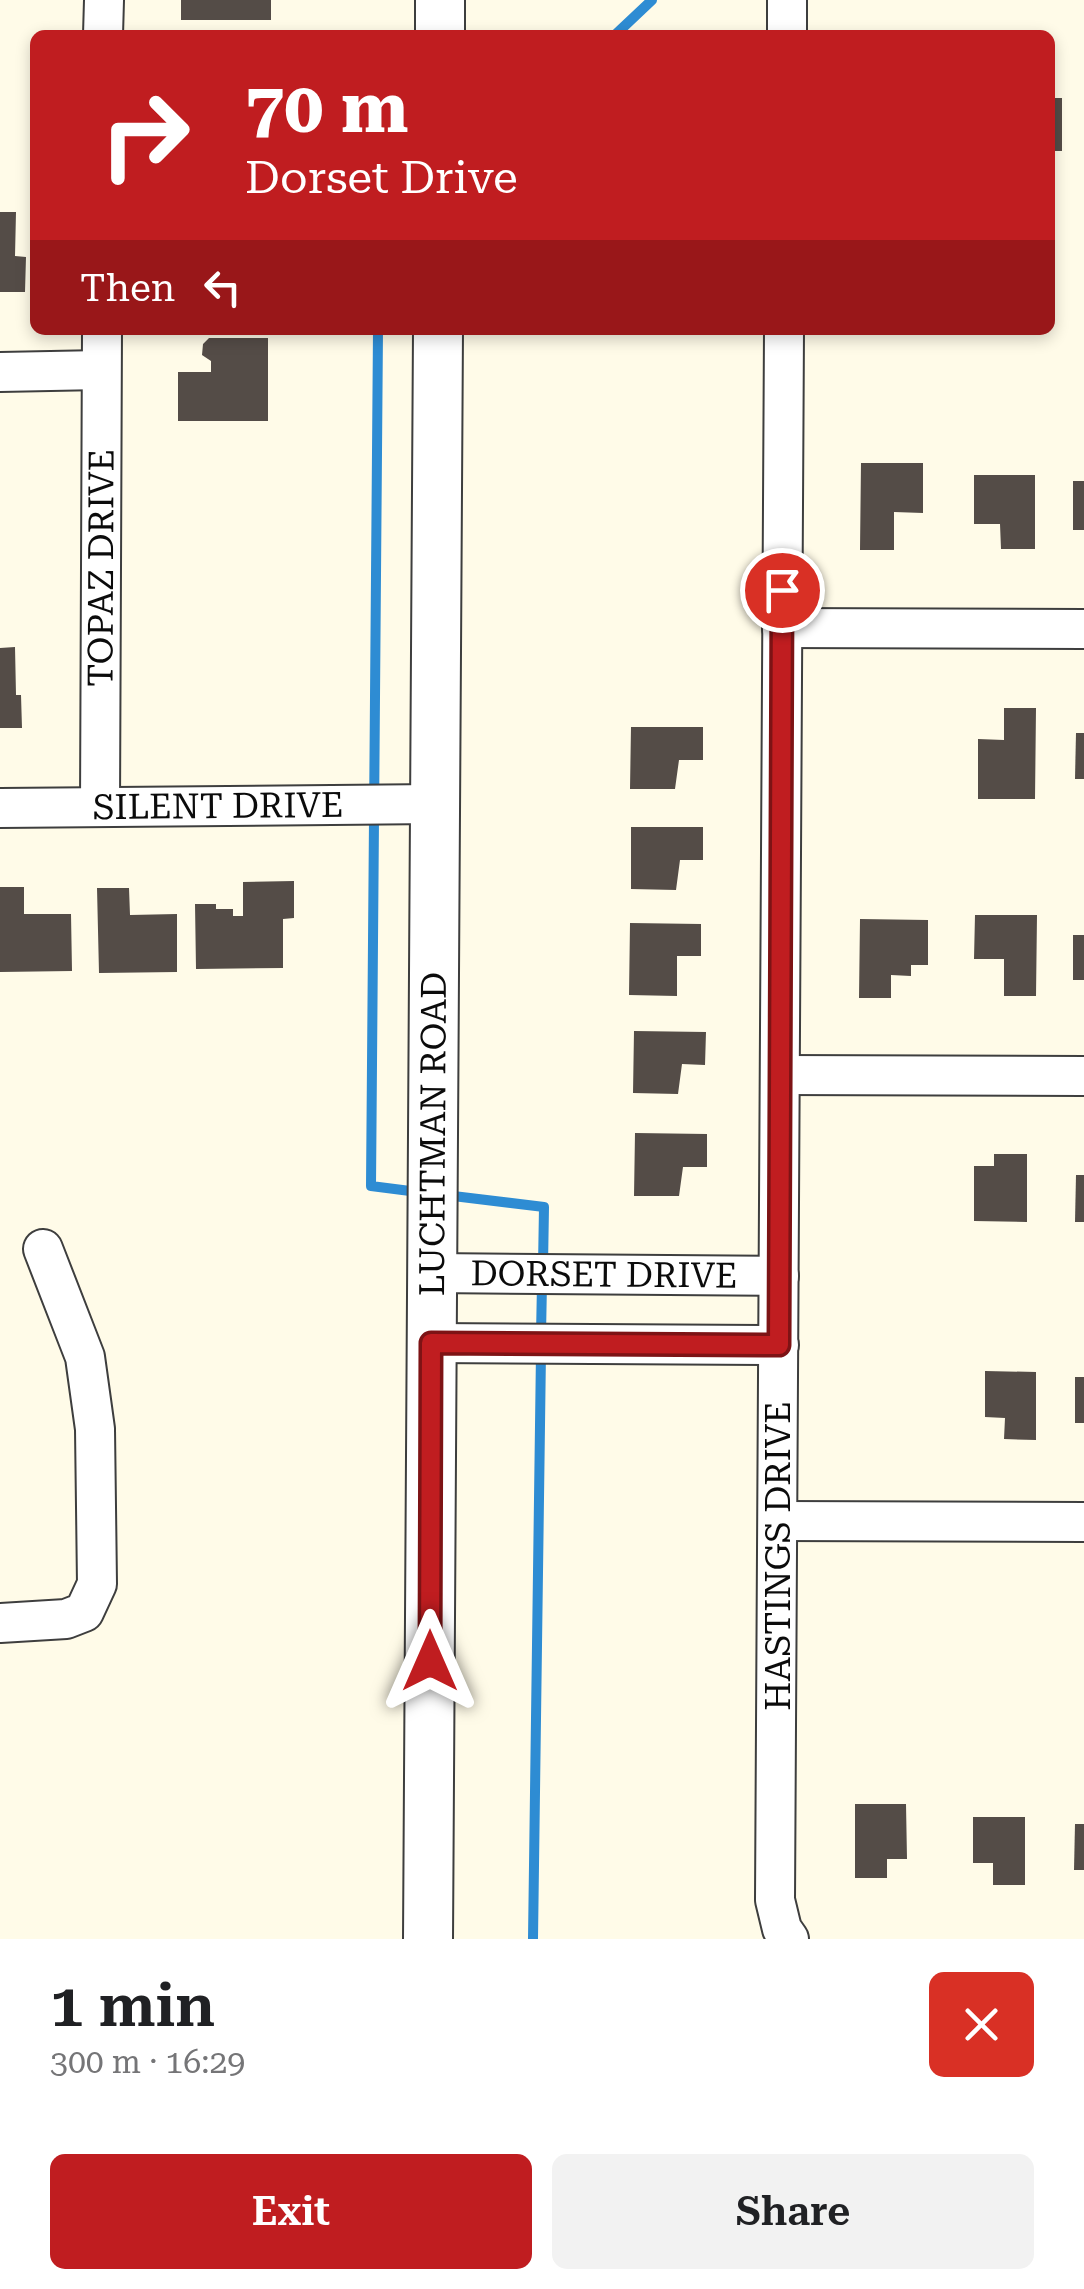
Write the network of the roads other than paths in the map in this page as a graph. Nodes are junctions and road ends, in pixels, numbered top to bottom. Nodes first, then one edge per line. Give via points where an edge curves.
1 (104, 0) edge
2 (440, 0) edge
3 (788, 0) edge
4 (104, 30) edge
5 (440, 30) edge
6 (787, 30) edge
7 (102, 335) edge
8 (438, 335) edge
9 (784, 335) edge
10 (102, 370) junction
11 (0, 372) edge
12 (782, 628) junction
13 (1084, 629) edge
14 (436, 804) junction
15 (100, 806) junction
16 (0, 808) edge
17 (781, 1075) junction
18 (1084, 1076) edge
19 (43, 1249) dead end
20 (432, 1273) junction
21 (780, 1276) junction
22 (431, 1343) junction
23 (779, 1345) junction
24 (778, 1521) junction
25 (1084, 1522) edge
26 (0, 1623) edge
27 (428, 1939) edge
28 (789, 1939) edge

1 - 4 street
2 - 5 street
3 - 6 street
7 - 10 street, TOPAZ DRIVE
8 - 14 street, LUCHTMAN ROAD
9 - 12 street, HASTINGS DRIVE
10 - 11 street
10 - 15 street, TOPAZ DRIVE
12 - 13 street
12 - 17 street, HASTINGS DRIVE
14 - 15 street, SILENT DRIVE
14 - 20 street, LUCHTMAN ROAD
15 - 16 street, SILENT DRIVE
17 - 18 street
17 - 21 street, HASTINGS DRIVE
19 - 26 street via 85,1357 94,1429 97,1584 84,1612 66,1620
20 - 21 street, DORSET DRIVE
20 - 22 street, LUCHTMAN ROAD
21 - 23 street, HASTINGS DRIVE
22 - 23 street, DORSET DRIVE
22 - 27 street, LUCHTMAN ROAD
23 - 24 street, HASTINGS DRIVE
24 - 25 street
24 - 28 street, HASTINGS DRIVE via 775,1900

